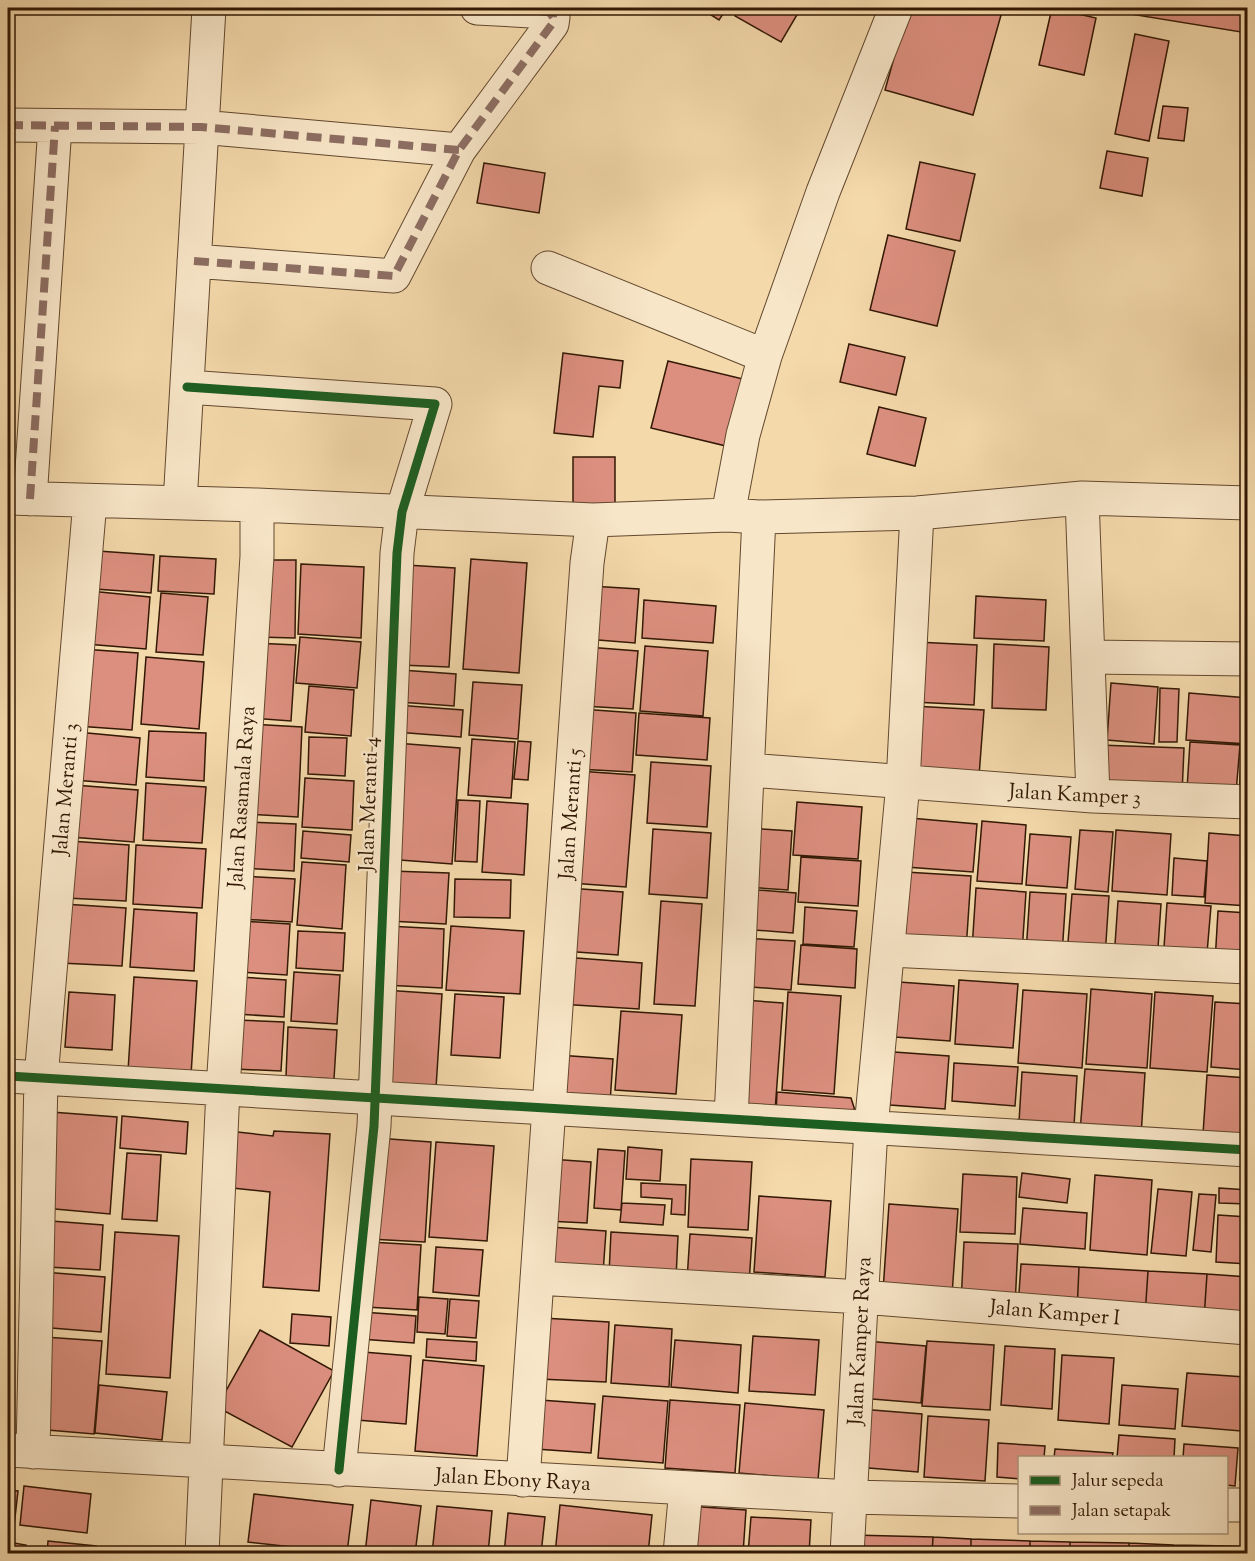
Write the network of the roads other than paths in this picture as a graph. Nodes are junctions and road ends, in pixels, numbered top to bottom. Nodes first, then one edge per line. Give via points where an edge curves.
1 (208, 8) edge
2 (477, 8) edge
3 (896, 8) edge
4 (550, 10) edge
5 (8, 125) edge
6 (55, 126) junction
7 (201, 127) junction
8 (459, 150) junction
9 (194, 261) junction
10 (548, 268) dead end
11 (765, 356) junction
12 (186, 387) junction
13 (1082, 498) junction
14 (19, 499) edge
15 (90, 501) junction
16 (180, 503) junction
17 (1248, 503) edge
18 (257, 505) junction
19 (402, 512) junction
20 (917, 513) junction
21 (743, 516) junction
22 (593, 520) junction
23 (1088, 657) junction
24 (1248, 659) edge
25 (748, 770) junction
26 (903, 783) junction
27 (1093, 796) junction
28 (1248, 802) edge
29 (889, 950) junction
30 (1248, 967) edge
31 (8, 1076) edge
32 (41, 1078) junction
33 (223, 1089) junction
34 (374, 1098) junction
35 (549, 1108) junction
36 (731, 1119) junction
37 (871, 1128) junction
38 (1248, 1150) edge
39 (22, 1257) edge
40 (537, 1278) junction
41 (862, 1296) junction
42 (1248, 1328) edge
43 (20, 1451) edge
44 (207, 1462) junction
45 (339, 1470) junction
46 (523, 1480) junction
47 (686, 1488) junction
48 (850, 1497) junction
49 (1018, 1501) edge
50 (1228, 1505) edge
51 (1248, 1505) edge
52 (202, 1554) edge
53 (680, 1554) edge
54 (847, 1554) edge

1 - 7 street
2 - 4 street
3 - 11 street via 823,192
4 - 8 street via 552,24
5 - 6 street
6 - 7 street
6 - 14 street
7 - 8 street
7 - 9 street
8 - 9 street via 394,276
9 - 12 street
10 - 11 street
11 - 21 street via 746,425
12 - 16 street
12 - 19 street, Jalan Meranti 4 via 435,404
13 - 17 street
13 - 20 street
13 - 23 street
14 - 15 street
15 - 16 street
15 - 32 street, Jalan Meranti 3
16 - 18 street
18 - 19 street
18 - 33 street, Jalan Rasamala Raya
19 - 22 street
19 - 34 street, Jalan Meranti 4 via 396,565
20 - 21 street
20 - 26 street, Jalan Kamper Raya
21 - 22 street
21 - 25 street
22 - 35 street, Jalan Meranti 5
23 - 24 street
23 - 27 street
25 - 26 street, Jalan Kamper 3
25 - 36 street
26 - 27 street, Jalan Kamper 3
26 - 29 street, Jalan Kamper Raya
27 - 28 street, Jalan Kamper 3
29 - 30 street
29 - 37 street, Jalan Kamper Raya
31 - 32 street
32 - 33 street
32 - 39 street, Jalan Meranti 3
33 - 34 street
33 - 44 street, Jalan Rasamala Raya
34 - 35 street
34 - 45 street, Jalan Meranti 4
35 - 36 street
35 - 40 street, Jalan Meranti 5
36 - 37 street
37 - 38 street
37 - 41 street, Jalan Kamper Raya
39 - 43 street, Jalan Meranti 3
40 - 41 street, Jalan Kamper I
40 - 46 street, Jalan Meranti 5
41 - 42 street, Jalan Kamper I
41 - 48 street, Jalan Kamper Raya
43 - 44 street, Jalan Ebony Raya
44 - 45 street, Jalan Ebony Raya
44 - 52 street, Jalan Rasamala Raya
45 - 46 street, Jalan Ebony Raya
46 - 47 street, Jalan Ebony Raya
47 - 48 street, Jalan Ebony Raya
47 - 53 street
48 - 49 street, Jalan Ebony Raya
48 - 54 street, Jalan Kamper Raya
50 - 51 street

